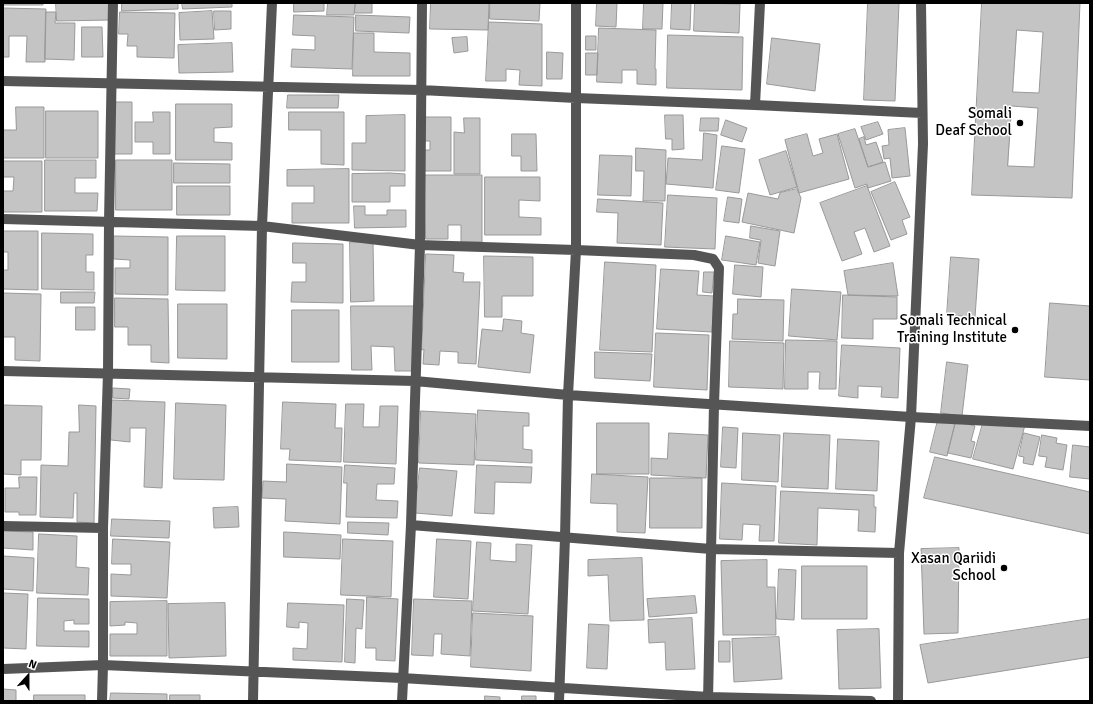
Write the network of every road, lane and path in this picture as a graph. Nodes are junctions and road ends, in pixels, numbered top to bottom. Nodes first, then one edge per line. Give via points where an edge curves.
1 (113, 3) edge
2 (272, 3) edge
3 (422, 3) edge
4 (576, 3) edge
5 (760, 3) edge
6 (922, 3) edge
7 (3, 81) edge
8 (112, 83) junction
9 (268, 88) junction
10 (421, 90) junction
11 (576, 98) junction
12 (755, 105) junction
13 (922, 113) junction
14 (3, 219) edge
15 (109, 222) junction
16 (262, 226) junction
17 (420, 245) junction
18 (576, 250) junction
19 (3, 371) edge
20 (108, 373) junction
21 (260, 378) junction
22 (415, 381) junction
23 (568, 395) junction
24 (714, 404) junction
25 (911, 417) junction
26 (1090, 426) edge
27 (411, 525) junction
28 (3, 526) edge
29 (103, 528) junction
30 (565, 538) junction
31 (711, 549) junction
32 (899, 553) junction
33 (103, 665) junction
34 (3, 669) edge
35 (254, 671) junction
36 (402, 678) junction
37 (559, 688) junction
38 (708, 699) edge
39 (102, 701) edge
40 (253, 701) edge
41 (402, 701) edge
42 (559, 701) edge
43 (871, 701) edge
44 (898, 701) edge

1 - 8 street
2 - 9 street
3 - 10 street
4 - 11 street
5 - 12 street
6 - 13 street
7 - 8 street
8 - 9 street
8 - 15 street
9 - 10 street
9 - 16 street
10 - 11 street
10 - 17 street
11 - 12 street
11 - 18 street
12 - 13 street
13 - 25 street via 923,144
14 - 15 street
15 - 16 street
15 - 20 street
16 - 17 street
16 - 21 street
17 - 18 street
17 - 22 street
18 - 23 street
18 - 24 street via 694,255 713,259 718,268
19 - 20 street
20 - 21 street
20 - 29 street
21 - 22 street
21 - 35 street
22 - 23 street
22 - 27 street
23 - 24 street
23 - 30 street
24 - 25 street
24 - 31 street
25 - 26 street
25 - 32 street
27 - 30 street
27 - 36 street
28 - 29 street
29 - 33 street
30 - 31 street
30 - 37 street
31 - 32 street
31 - 38 street
32 - 44 street
33 - 34 street
33 - 35 street
33 - 39 street
35 - 36 street
35 - 40 street
36 - 37 street
36 - 41 street
37 - 38 street
37 - 42 street
38 - 43 street

